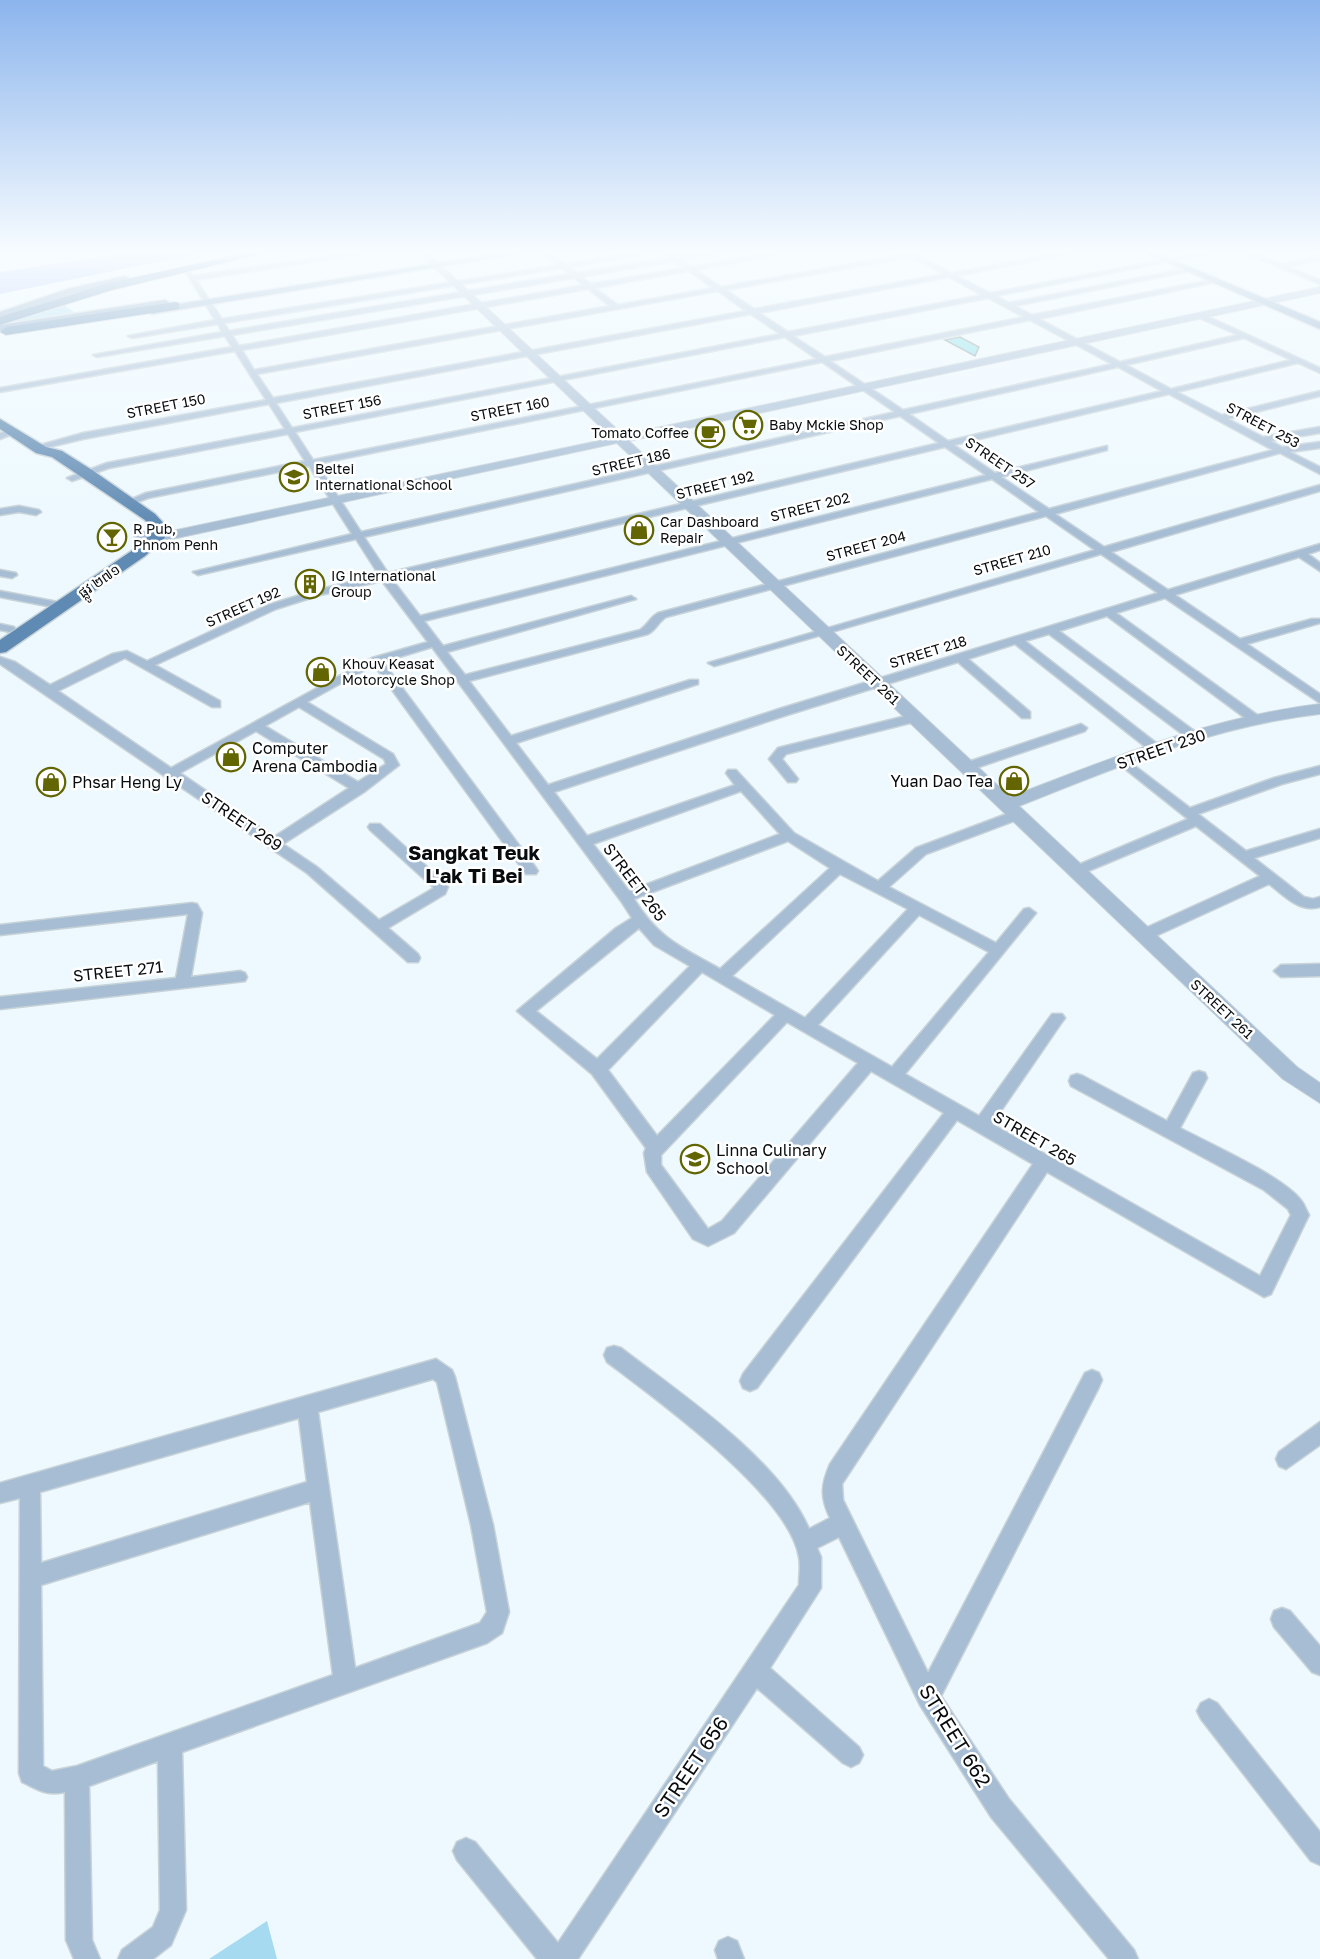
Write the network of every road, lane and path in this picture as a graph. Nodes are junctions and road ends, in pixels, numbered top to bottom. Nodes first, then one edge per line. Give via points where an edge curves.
1 (155, 342) edge
2 (234, 342) edge
3 (263, 342) edge
4 (417, 342) edge
5 (517, 342) edge
6 (585, 342) edge
7 (744, 342) edge
8 (799, 342) edge
9 (911, 342) edge
10 (1076, 342) edge
11 (1078, 342) edge
12 (1217, 342) edge
13 (1259, 342) edge
14 (237, 347) junction
15 (528, 353) junction
16 (98, 355) dead end
17 (824, 360) junction
18 (1298, 361) junction
19 (1121, 364) junction
20 (1320, 371) edge
21 (254, 372) junction
22 (556, 379) junction
23 (864, 387) junction
24 (0, 390) edge
25 (1170, 390) junction
26 (1320, 393) edge
27 (272, 400) junction
28 (585, 408) junction
29 (904, 414) junction
30 (1222, 418) junction
31 (0, 423) edge
32 (291, 430) junction
33 (1320, 430) edge
34 (7, 434) edge
35 (619, 440) junction
36 (1264, 440) junction
37 (946, 443) junction
38 (1320, 445) edge
39 (1104, 448) dead end
40 (39, 449) junction
41 (1283, 450) junction
42 (1320, 457) edge
43 (1300, 460) junction
44 (312, 463) junction
45 (652, 471) junction
46 (1320, 471) edge
47 (79, 475) junction
48 (993, 475) junction
49 (1320, 488) edge
50 (336, 500) junction
51 (130, 502) junction
52 (688, 505) junction
53 (0, 512) edge
54 (36, 512) dead end
55 (1046, 512) junction
56 (140, 536) junction
57 (158, 536) junction
58 (360, 537) junction
59 (727, 542) junction
60 (1320, 548) edge
61 (1101, 549) junction
62 (1301, 553) junction
63 (1320, 568) edge
64 (198, 572) dead end
65 (0, 573) edge
66 (12, 575) dead end
67 (385, 577) junction
68 (773, 585) junction
69 (0, 594) edge
70 (1167, 594) junction
71 (631, 599) dead end
72 (56, 604) junction
73 (1320, 609) edge
74 (1108, 612) junction
75 (417, 620) junction
76 (1318, 622) edge
77 (3, 630) edge
78 (1052, 630) junction
79 (822, 631) junction
80 (1016, 640) junction
81 (1239, 644) junction
82 (438, 646) junction
83 (0, 648) edge
84 (960, 658) junction
85 (0, 660) edge
86 (376, 660) junction
87 (714, 663) dead end
88 (149, 664) junction
89 (462, 680) junction
90 (694, 682) dead end
91 (877, 683) junction
92 (50, 690) junction
93 (1320, 699) edge
94 (299, 702) junction
95 (216, 704) dead end
96 (1320, 710) edge
97 (1026, 715) dead end
98 (914, 718) junction
99 (1256, 720) junction
100 (256, 726) junction
101 (1081, 728) dead end
102 (1192, 736) junction
103 (509, 741) junction
104 (1156, 749) junction
105 (1123, 761) junction
106 (966, 767) junction
107 (1320, 770) edge
108 (171, 773) junction
109 (732, 773) dead end
110 (792, 779) dead end
111 (744, 786) junction
112 (359, 789) junction
113 (546, 790) junction
114 (1011, 810) junction
115 (1192, 817) junction
116 (375, 827) dead end
117 (1320, 833) edge
118 (789, 836) junction
119 (585, 842) junction
120 (275, 843) junction
121 (1244, 856) junction
122 (839, 867) junction
123 (1076, 871) junction
124 (531, 872) dead end
125 (1271, 877) junction
126 (878, 889) junction
127 (626, 897) junction
128 (1320, 902) edge
129 (916, 910) junction
130 (1029, 913) dead end
131 (640, 920) junction
132 (377, 928) junction
133 (0, 930) edge
134 (1144, 934) junction
135 (996, 949) junction
136 (413, 958) dead end
137 (700, 965) junction
138 (1320, 970) edge
139 (1281, 971) dead end
140 (240, 977) dead end
141 (722, 977) junction
142 (183, 982) junction
143 (0, 1002) edge
144 (785, 1014) junction
145 (1057, 1018) dead end
146 (807, 1026) junction
147 (869, 1062) junction
148 (598, 1069) junction
149 (894, 1076) junction
150 (1199, 1078) dead end
151 (1077, 1081) dead end
152 (1320, 1094) edge
153 (956, 1111) junction
154 (981, 1126) junction
155 (1171, 1130) junction
156 (656, 1148) junction
157 (1044, 1162) junction
158 (614, 1355) dead end
159 (1092, 1380) dead end
160 (750, 1381) dead end
161 (307, 1406) junction
162 (1320, 1432) edge
163 (1286, 1459) dead end
164 (30, 1486) junction
165 (319, 1489) junction
166 (0, 1493) edge
167 (843, 1523) junction
168 (807, 1542) junction
169 (32, 1577) junction
170 (1282, 1618) dead end
171 (1320, 1664) edge
172 (756, 1671) junction
173 (345, 1682) junction
174 (928, 1697) junction
175 (1209, 1711) dead end
176 (170, 1745) junction
177 (851, 1755) dead end
178 (77, 1778) junction
179 (465, 1851) dead end
180 (1320, 1852) edge
181 (87, 1959) edge
182 (131, 1959) edge
183 (554, 1959) edge
184 (563, 1959) edge
185 (1125, 1959) edge

1 - 16 street
2 - 14 street, STREET 265
3 - 14 street
4 - 21 street
5 - 15 street, STREET 261
6 - 15 street, STREET 150
7 - 22 street, STREET 156
8 - 17 street, STREET 257
9 - 17 street, STREET 160
10 - 23 street
11 - 19 street, STREET 253
12 - 19 street, STREET 186
13 - 18 street
14 - 21 street, STREET 265
14 - 24 street
15 - 22 street, STREET 261
15 - 27 street, STREET 150
17 - 23 street, STREET 257
17 - 28 street, STREET 160
18 - 20 street
18 - 25 street, STREET 192
19 - 25 street, STREET 253
19 - 29 street, STREET 186
21 - 27 street, STREET 265
22 - 28 street, STREET 261
22 - 32 street, STREET 156
23 - 29 street, STREET 257
23 - 35 street
25 - 30 street, STREET 253
25 - 37 street, STREET 192
26 - 30 street
27 - 32 street, STREET 265
27 - 40 street, STREET 150 via 83,436
28 - 35 street, STREET 261
28 - 44 street, STREET 160
29 - 37 street, STREET 257
29 - 45 street, STREET 186
30 - 36 street, STREET 253
31 - 34 main road
32 - 44 street, STREET 265
32 - 47 street, STREET 156
33 - 36 street
34 - 40 main road
35 - 45 street, STREET 261
35 - 50 street
36 - 41 street, STREET 253
37 - 48 street, STREET 257
37 - 52 street, STREET 192
38 - 41 street, STREET 204
39 - 48 street, STREET 202
40 - 47 main road via 57,454
41 - 43 street, STREET 253
41 - 55 street, STREET 204
42 - 43 street
43 - 46 street, STREET 253
44 - 50 street, STREET 265
44 - 51 street, STREET 160
45 - 52 street, STREET 261
45 - 58 street, STREET 186
47 - 51 main road
47 - 56 main road via 134,521 141,529
48 - 55 street, STREET 257
48 - 59 street, STREET 202
49 - 61 street, STREET 210
50 - 57 street
50 - 58 street, STREET 265
51 - 57 main road via 158,524
52 - 59 street, STREET 261
52 - 67 street, STREET 192
53 - 54 street
55 - 61 street, STREET 257
55 - 68 street, STREET 204
56 - 57 street
56 - 72 main road, ផ្លូវ ២៧១
57 - 72 main road, ផ្លូវ ២៧១ via 139,554
58 - 64 street, STREET 186
58 - 67 street, STREET 265
59 - 68 street, STREET 261
59 - 75 street, STREET 202
60 - 62 street, STREET 218
61 - 70 street, STREET 257
61 - 79 street, STREET 210
62 - 63 street
62 - 70 street, STREET 218
65 - 66 street
67 - 75 street, STREET 265
67 - 88 street, STREET 192 via 282,603
68 - 79 street, STREET 261
68 - 89 street, STREET 204 via 658,616 644,632
69 - 72 street
70 - 74 street, STREET 218
70 - 81 street, STREET 257
71 - 82 street
72 - 77 main road, ផ្លូវ ២៧១
72 - 83 main road, ផ្លូវ ២៧១
73 - 76 street via 1307,615
74 - 78 street, STREET 218
74 - 99 street
75 - 82 street, STREET 265
76 - 81 street
78 - 80 street, STREET 218
78 - 102 street
79 - 87 street, STREET 210
79 - 91 street, STREET 261
80 - 84 street, STREET 218
80 - 104 street
81 - 93 street, STREET 257
82 - 86 street
82 - 89 street, STREET 265
84 - 91 street, STREET 218
84 - 97 street
85 - 92 street, STREET 269
86 - 94 street
86 - 124 street
88 - 92 street via 122,654
88 - 95 street
89 - 103 street, STREET 265
90 - 103 street
91 - 98 street, STREET 261
91 - 113 street, STREET 218
92 - 108 street, STREET 269
94 - 100 street
94 - 112 street via 393,762
96 - 99 street, STREET 230
98 - 106 street, STREET 261
98 - 110 street via 782,751 775,759
99 - 102 street, STREET 230
100 - 108 street
100 - 112 street
101 - 106 street
102 - 104 street, STREET 230
103 - 113 street, STREET 265
104 - 105 street, STREET 230
105 - 114 street, STREET 230
105 - 115 street
106 - 114 street, STREET 261
107 - 115 street via 1278,781
108 - 120 street, STREET 269
109 - 111 street
111 - 118 street
111 - 119 street
112 - 120 street
113 - 119 street, STREET 265
114 - 123 street, STREET 261
114 - 126 street via 921,851
115 - 121 street
115 - 123 street
116 - 132 street via 441,887
117 - 121 street
118 - 122 street
118 - 127 street
119 - 127 street, STREET 265
120 - 132 street, STREET 269
121 - 125 street
122 - 126 street
122 - 141 street
123 - 134 street, STREET 261
125 - 128 street via 1300,901
125 - 134 street
126 - 129 street
127 - 131 street, STREET 265
129 - 135 street
129 - 146 street
130 - 135 street
131 - 137 street, STREET 265 via 659,941
131 - 148 street via 525,1011
132 - 136 street, STREET 269
133 - 142 street via 192,908 195,913
134 - 152 street, STREET 261 via 1290,1073
135 - 149 street
137 - 141 street, STREET 265
137 - 148 street
138 - 139 street
140 - 142 street, STREET 271
141 - 144 street, STREET 265
142 - 143 street, STREET 271
144 - 146 street, STREET 265
144 - 156 street
145 - 154 street
146 - 147 street, STREET 265
147 - 149 street, STREET 265
147 - 156 street via 728,1227 708,1238 699,1233 653,1167 650,1159
148 - 156 street
149 - 153 street, STREET 265
150 - 155 street
151 - 155 street
153 - 154 street, STREET 265
153 - 160 street
154 - 157 street, STREET 265
155 - 157 street, STREET 265 via 1270,1185 1294,1204 1300,1215 1264,1288
157 - 167 street, STREET 662 via 837,1471 832,1485 833,1501
158 - 168 street via 716,1433 772,1491
159 - 174 street
161 - 164 street
161 - 165 street
161 - 173 street via 436,1369 445,1377 496,1593 498,1612 487,1632
162 - 163 street
164 - 166 street
164 - 169 street
165 - 169 street
165 - 173 street
167 - 168 street
167 - 174 street, STREET 662
168 - 172 street, STREET 656 via 814,1573 810,1588
169 - 178 street via 31,1773 51,1783
170 - 171 street
172 - 177 street
172 - 184 street, STREET 656
173 - 176 street
174 - 185 street, STREET 662 via 1000,1808
175 - 180 street
176 - 178 street
176 - 182 street via 173,1910 162,1936
178 - 181 street via 80,1940
179 - 183 street

